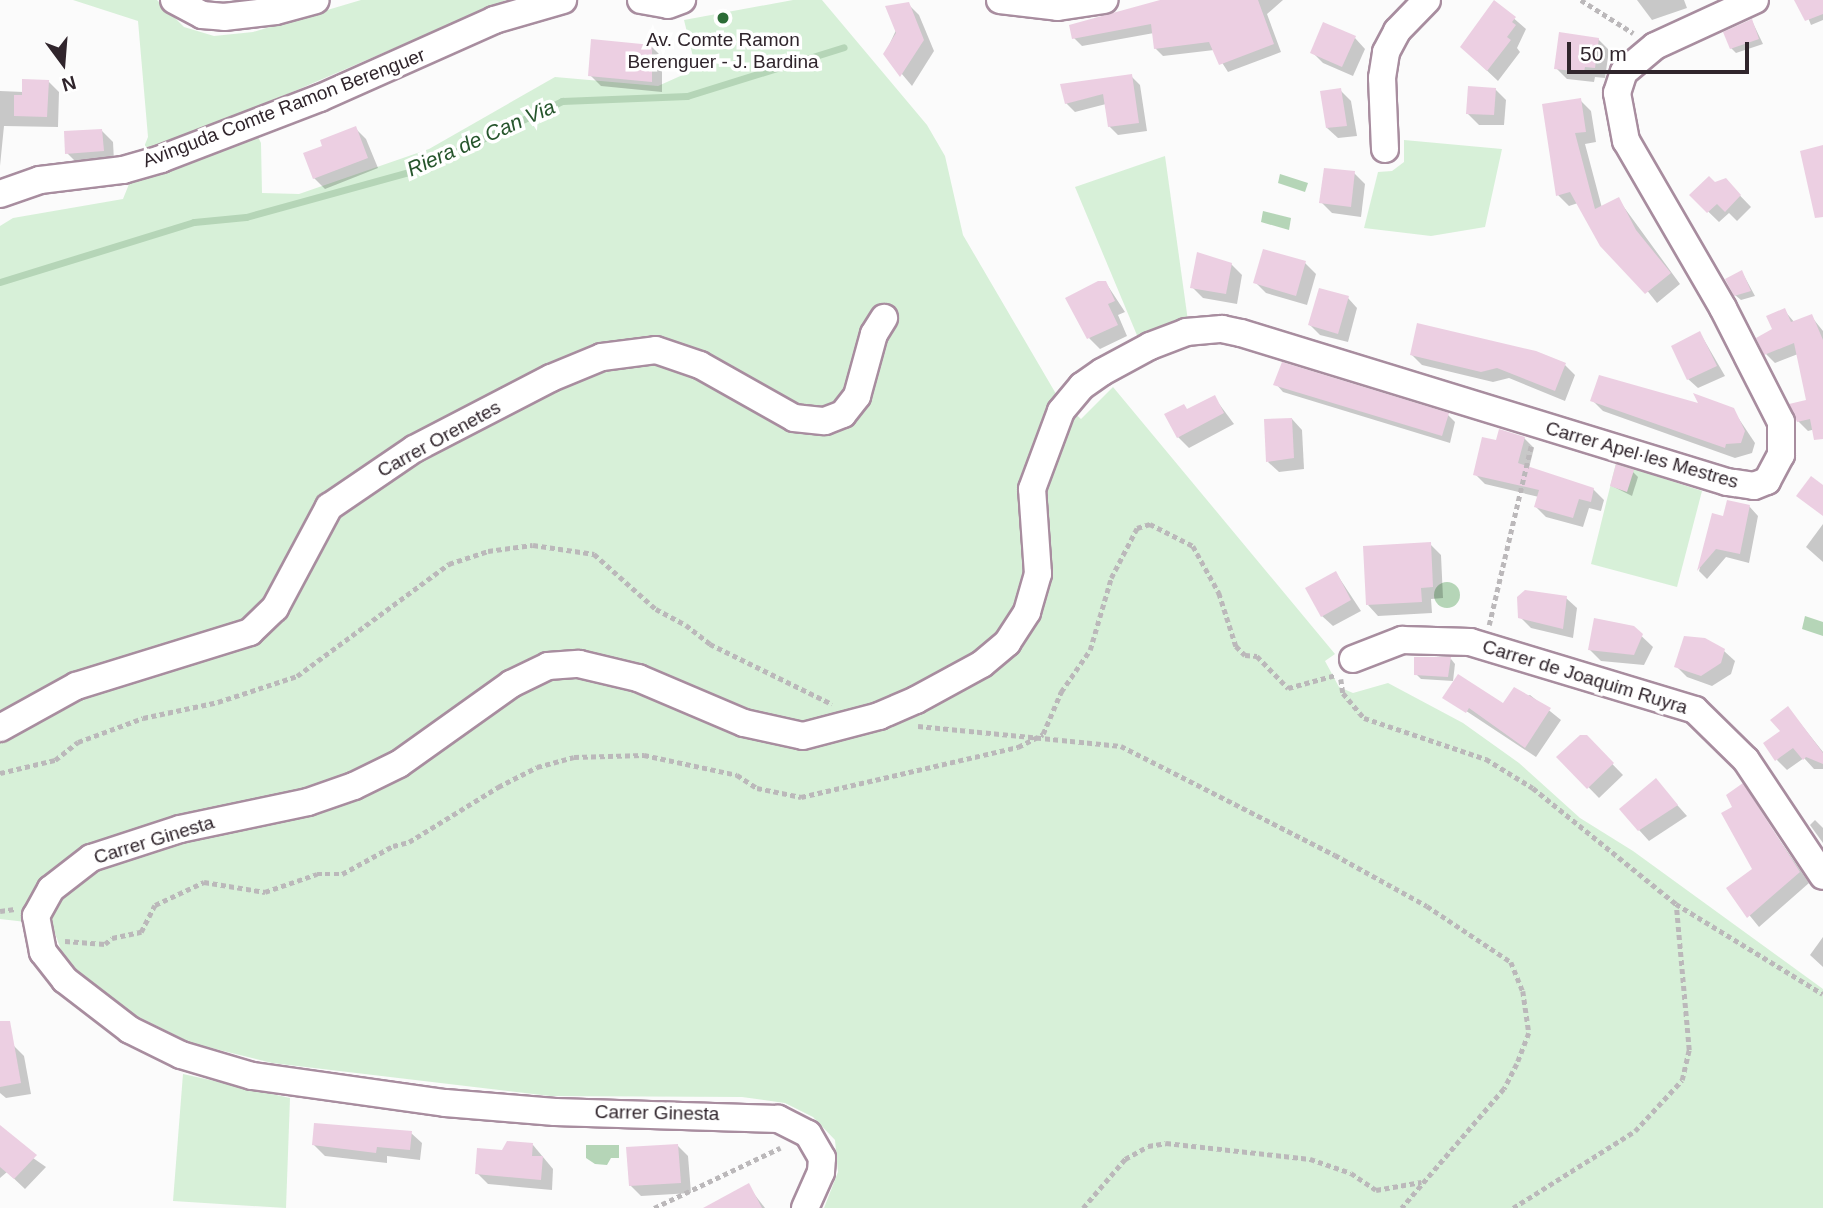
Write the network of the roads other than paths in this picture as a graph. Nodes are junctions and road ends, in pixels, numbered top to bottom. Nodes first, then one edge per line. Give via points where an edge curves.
1 (174, 0) edge
2 (316, 0) edge
3 (563, 0) edge
4 (641, 0) edge
5 (682, 0) edge
6 (1000, 0) edge
7 (1104, 0) edge
8 (1427, 0) edge
9 (1755, 0) edge
10 (1385, 149) dead end
11 (71, 174) junction
12 (0, 176) edge
13 (0, 194) edge
14 (884, 318) dead end
15 (1102, 372) joint
16 (1347, 666) road end
17 (0, 728) edge
18 (1823, 876) edge
19 (805, 1208) edge

1 - 2 street via 202,15 224,16 276,11
3 - 11 street, Avinguda Comte Ramon Berenguer via 494,20 320,98 161,159 122,170
4 - 5 street via 668,5
6 - 7 street via 1058,7
8 - 10 street via 1397,31 1386,52 1382,78
9 - 15 street, Carrer Apel·les Mestres via 1655,46 1624,72 1617,93 1626,141 1724,308 1781,422 1781,455 1767,481 1754,486 1727,482 1222,329 1166,339
11 - 12 street
11 - 13 street, Avinguda Comte Ramon Berenguer
14 - 17 street, Carrer Orenetes via 874,334 857,396 843,414 825,421 794,418 700,365 656,350 602,357 551,378 414,449 329,507 275,608 250,632 76,686
15 - 19 street, Carrer Ginesta via 1082,386 1061,411 1036,470 1032,512 1038,574 1027,612 982,664 879,716 803,736 735,720 638,678 579,664 548,666 511,684 413,754 354,786 307,802 180,829 92,858 66,875 36,916 43,952 65,980 130,1030 181,1055 252,1076 445,1103 555,1112 750,1115 795,1124 817,1144 822,1158 821,1172
16 - 18 street, Carrer de Joaquim Ruyra via 1402,640 1470,642 1695,710 1746,760

